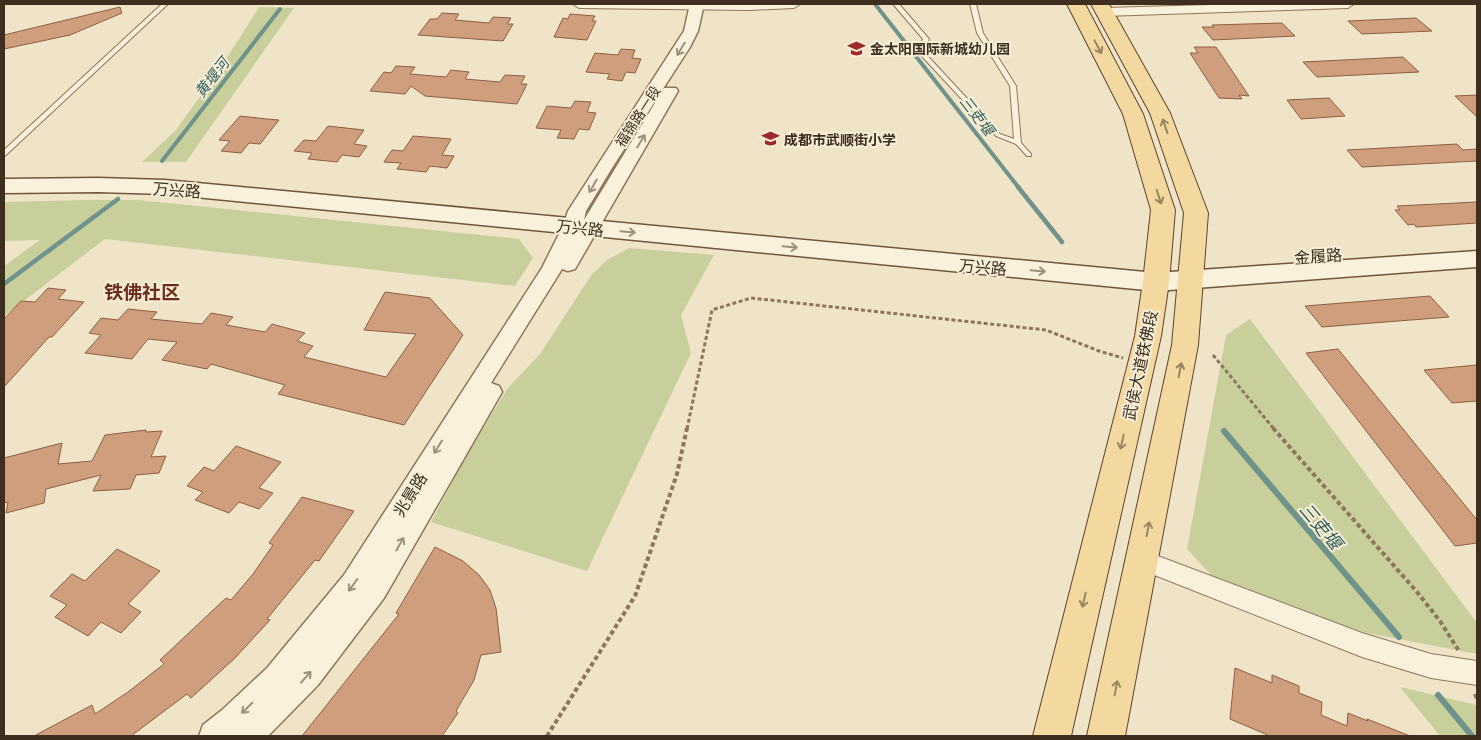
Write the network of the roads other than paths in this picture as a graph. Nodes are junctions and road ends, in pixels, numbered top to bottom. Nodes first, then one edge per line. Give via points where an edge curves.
1 (165, 4) edge
2 (579, 4) edge
3 (705, 4) edge
4 (794, 4) edge
5 (896, 4) edge
6 (973, 4) edge
7 (1076, 4) edge
8 (1348, 4) edge
9 (1102, 8) edge
10 (1018, 143) junction
11 (4, 154) edge
12 (1029, 155) dead end
13 (4, 175) edge
14 (4, 186) edge
15 (584, 220) junction
16 (1477, 244) edge
17 (1477, 259) edge
18 (1191, 271) junction
19 (1157, 273) junction
20 (1142, 560) junction
21 (1477, 689) edge
22 (214, 736) edge
23 (247, 736) edge
24 (1052, 736) edge
25 (1106, 736) edge

1 - 11 lane
2 - 3 street
3 - 4 street
3 - 15 street, 福锦路一段 via 705,33
5 - 10 lane via 926,39 920,51 998,136
6 - 10 lane via 980,33 1013,86
7 -> 19 main road, 武侯大道铁佛段 via 1133,114 1164,210
8 - 9 street
18 -> 9 main road via 1196,213 1160,113
10 - 12 lane
13 - 15 main road via 70,172 162,175
14 - 15 main road, 万兴路 via 165,187
15 - 19 main road, 万兴路
15 -> 22 street, 兆景路 via 354,584 277,678
23 -> 15 street, 兆景路 via 308,675 374,588
16 - 18 main road, 金履路
17 - 18 main road, 金履路
18 - 19 main road, 万兴路
20 -> 18 main road via 1184,345
19 -> 24 main road, 武侯大道铁佛段 via 1141,362
20 - 21 street via 1362,645 1432,666
25 -> 20 main road

